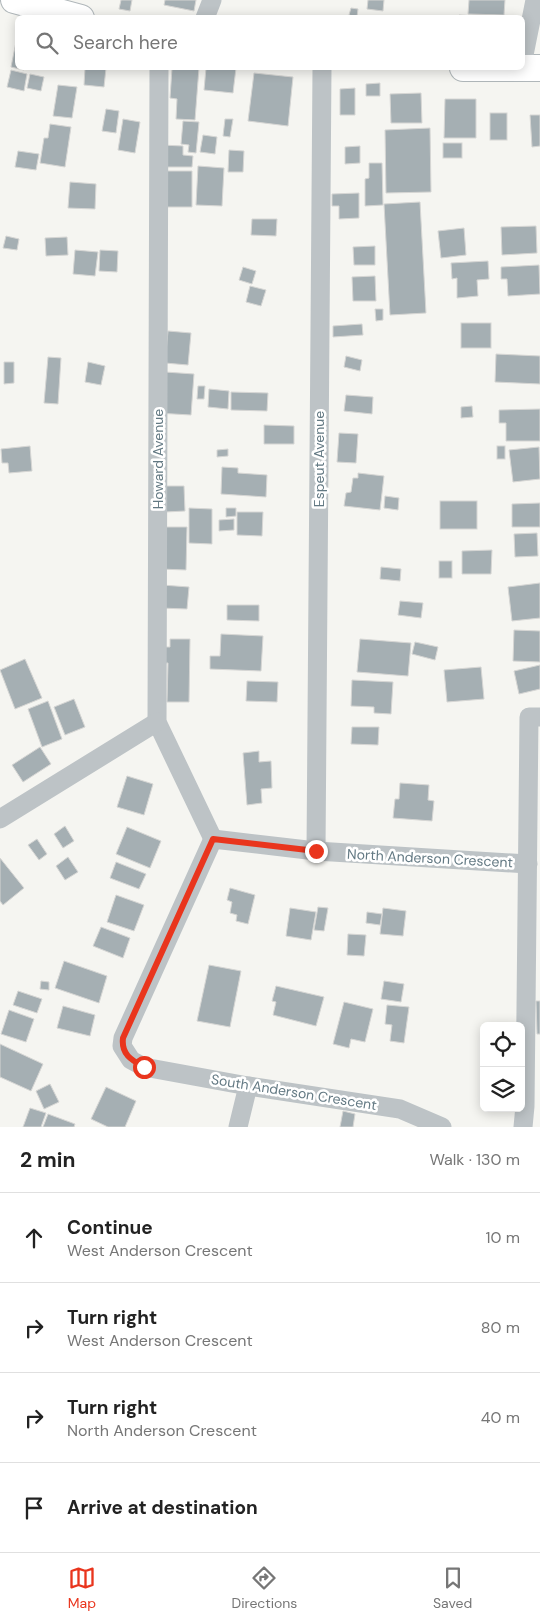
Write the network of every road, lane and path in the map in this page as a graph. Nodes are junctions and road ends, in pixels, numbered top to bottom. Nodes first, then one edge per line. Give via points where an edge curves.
1 (14, 0) edge
2 (212, 0) edge
3 (535, 0) edge
4 (70, 15) edge
5 (207, 15) edge
6 (527, 67) edge
7 (159, 70) edge
8 (322, 70) edge
9 (540, 717) edge
10 (157, 722) junction
11 (0, 819) edge
12 (213, 839) junction
13 (316, 851) junction
14 (528, 864) junction
15 (248, 1086) junction
16 (238, 1127) edge
17 (442, 1127) edge
18 (523, 1127) edge

1 - 4 main road
2 - 5 street
3 - 6 street
7 - 10 street, Howard Avenue
8 - 13 street, Espeut Avenue
9 - 14 street via 529,717
10 - 11 street
10 - 12 street, Howard Avenue
12 - 13 street, North Anderson Crescent
12 - 15 street, South Anderson Crescent via 122,1046 131,1060 144,1067
13 - 14 street, North Anderson Crescent
14 - 18 street
15 - 16 street
15 - 17 street, South Anderson Crescent via 400,1109

